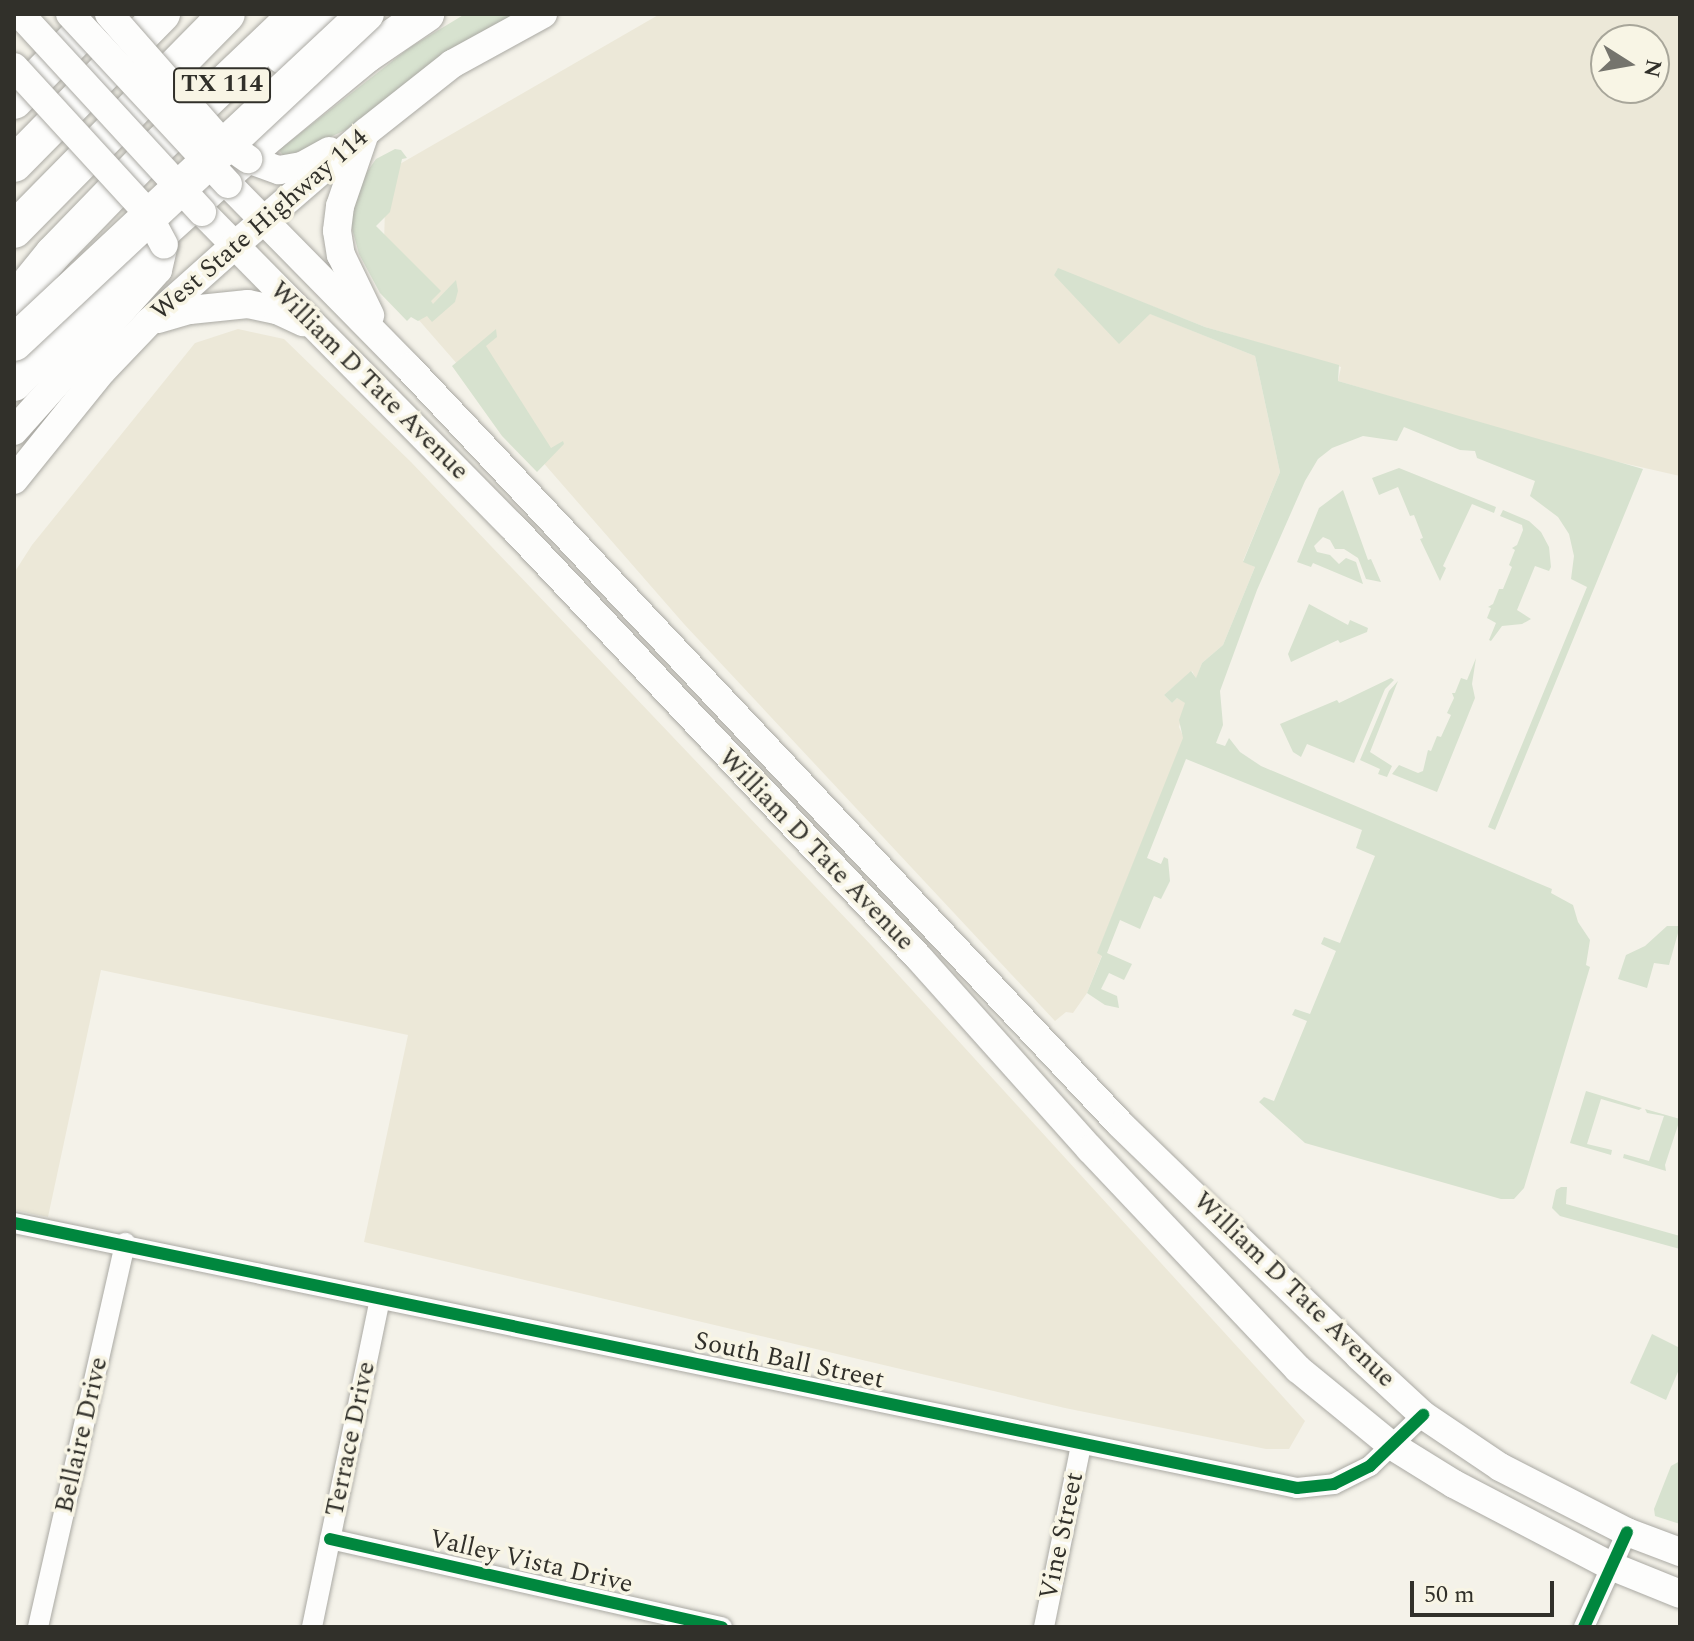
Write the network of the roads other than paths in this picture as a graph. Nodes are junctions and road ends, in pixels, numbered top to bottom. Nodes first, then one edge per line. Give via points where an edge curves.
1 (20, 14) edge
2 (68, 14) edge
3 (100, 14) edge
4 (109, 14) edge
5 (162, 14) edge
6 (227, 14) edge
7 (297, 14) edge
8 (333, 14) edge
9 (366, 14) edge
10 (426, 14) edge
11 (543, 14) edge
12 (14, 70) edge
13 (14, 101) edge
14 (366, 132) junction
15 (147, 157) junction
16 (14, 164) edge
17 (264, 221) junction
18 (14, 230) edge
19 (234, 246) junction
20 (14, 302) edge
21 (149, 322) junction
22 (318, 329) junction
23 (378, 335) junction
24 (14, 343) edge
25 (14, 383) edge
26 (14, 431) edge
27 (14, 480) edge
28 (538, 503) junction
29 (512, 526) junction
30 (874, 863) junction
31 (850, 885) junction
32 (1031, 1027) junction
33 (1005, 1051) junction
34 (14, 1223) edge
35 (125, 1243) junction
36 (380, 1299) junction
37 (1423, 1415) junction
38 (1081, 1445) junction
39 (1391, 1445) junction
40 (1627, 1532) junction
41 (330, 1539) junction
42 (1680, 1552) edge
43 (1611, 1566) junction
44 (1680, 1594) edge
45 (38, 1627) edge
46 (312, 1627) edge
47 (722, 1627) edge
48 (1044, 1627) edge
49 (1584, 1627) edge

1 - 19 main road, William D Tate Avenue, bridge
2 - 12 highway
2 - 17 main road, William D Tate Avenue, bridge
3 - 13 highway
4 - 14 main road, bridge via 218,138 248,159 279,170 302,166
5 - 16 highway
6 - 18 highway
7 - 15 highway, TX 114
8 - 15 highway via 212,117
9 - 24 highway, bridge
10 - 25 highway via 366,55 271,133 144,248
11 - 14 main road, West State Highway 114 via 452,64
12 - 26 main road, bridge via 146,211 164,245 158,270
14 - 17 main road, West State Highway 114
14 - 23 main road via 340,206 337,231 341,255
15 - 20 highway, TX 114
17 - 19 main road, West State Highway 114
17 - 23 main road, William D Tate Avenue
19 - 21 main road, West State Highway 114
19 - 22 main road, William D Tate Avenue
21 - 22 main road via 190,310 248,304 277,310
21 - 27 main road, West State Highway 114 via 41,442
22 - 29 main road, William D Tate Avenue
23 - 28 main road, William D Tate Avenue
28 - 29 main road
28 - 30 main road, William D Tate Avenue
29 - 31 main road, William D Tate Avenue
30 - 31 main road
30 - 32 main road, William D Tate Avenue
31 - 33 main road, William D Tate Avenue
32 - 33 main road
32 - 37 main road, William D Tate Avenue via 1121,1125
33 - 39 main road, William D Tate Avenue via 1275,1346
34 - 35 street, South Ball Street
35 - 36 street, South Ball Street
35 - 45 street, Bellaire Drive
36 - 38 street, South Ball Street
36 - 41 street, Terrace Drive
37 - 39 street, South Ball Street
37 - 40 main road, William D Tate Avenue via 1523,1480
38 - 39 street, South Ball Street via 1309,1489 1358,1473
38 - 48 street, Vine Street
39 - 43 main road, William D Tate Avenue
40 - 42 main road, William D Tate Avenue
40 - 43 street
41 - 46 street, Terrace Drive
41 - 47 street, Valley Vista Drive
43 - 44 main road, William D Tate Avenue
43 - 49 street

